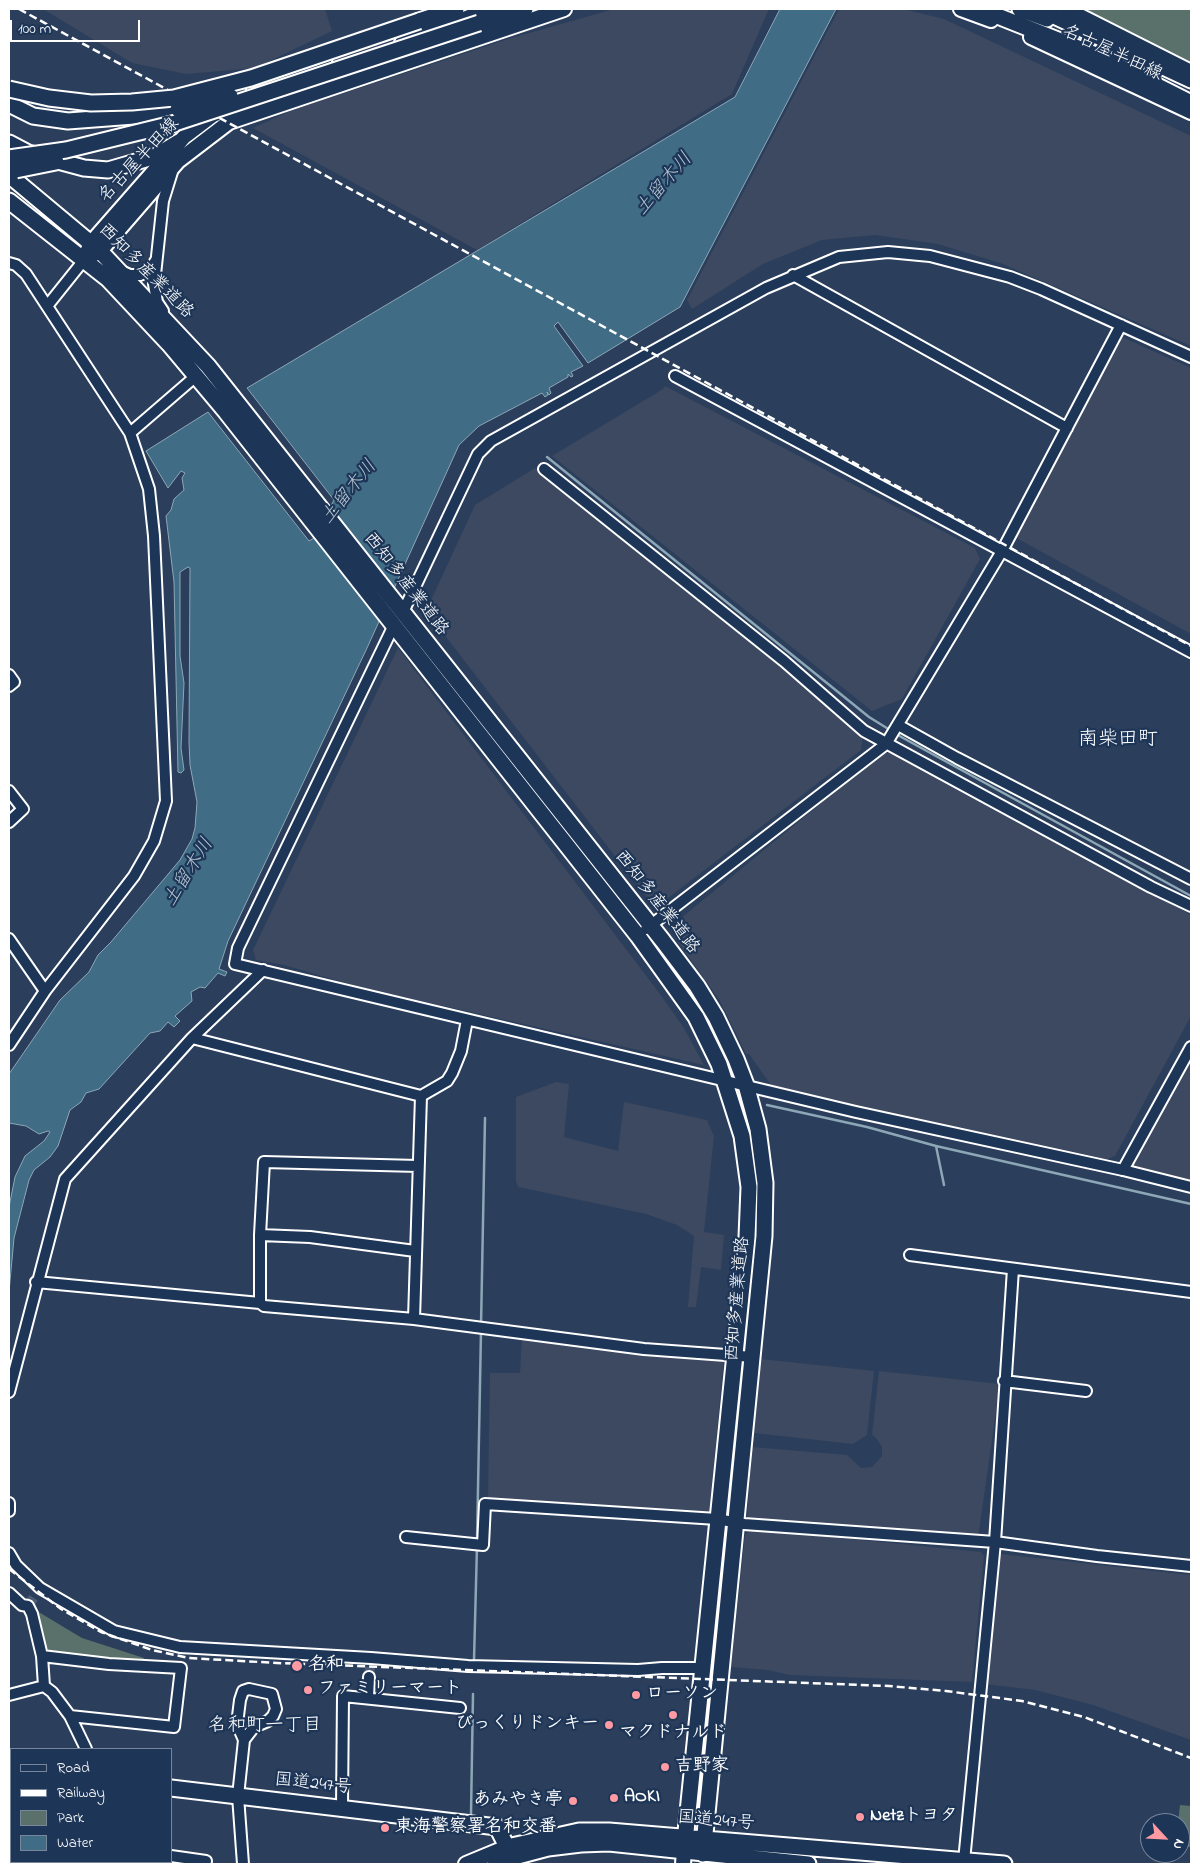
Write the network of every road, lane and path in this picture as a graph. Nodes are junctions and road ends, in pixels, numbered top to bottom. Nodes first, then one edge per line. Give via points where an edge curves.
1 (456, 9) edge
2 (491, 9) edge
3 (525, 9) edge
4 (564, 9) edge
5 (961, 9) edge
6 (980, 9) edge
7 (987, 9) edge
8 (1039, 9) edge
9 (1066, 9) edge
10 (1022, 15) edge
11 (477, 16) edge
12 (378, 35) junction
13 (385, 51) junction
14 (1151, 60) junction
15 (1191, 72) edge
16 (1191, 80) edge
17 (9, 89) edge
18 (1191, 92) edge
19 (1191, 102) edge
20 (9, 104) edge
21 (1191, 112) edge
22 (179, 142) junction
23 (9, 143) edge
24 (178, 161) junction
25 (10, 169) edge
26 (145, 199) junction
27 (9, 201) edge
28 (163, 208) junction
29 (9, 210) edge
30 (25, 213) junction
31 (96, 247) junction
32 (84, 260) junction
33 (157, 260) junction
34 (9, 263) edge
35 (117, 268) junction
36 (793, 275) junction
37 (48, 305) junction
38 (1121, 325) junction
39 (1191, 357) edge
40 (208, 366) junction
41 (196, 376) junction
42 (675, 376) dead end
43 (1067, 428) junction
44 (130, 433) junction
45 (544, 470) dead end
46 (1002, 551) junction
47 (396, 616) junction
48 (1191, 652) edge
49 (9, 676) edge
50 (9, 686) edge
51 (898, 725) junction
52 (886, 744) junction
53 (9, 792) edge
54 (9, 822) edge
55 (1191, 879) edge
56 (1191, 906) edge
57 (651, 926) junction
58 (638, 936) junction
59 (9, 939) edge
60 (263, 970) junction
61 (45, 991) junction
62 (467, 1020) junction
63 (192, 1038) junction
64 (9, 1045) edge
65 (1191, 1047) edge
66 (726, 1080) junction
67 (746, 1085) junction
68 (421, 1096) junction
69 (418, 1166) junction
70 (1123, 1170) junction
71 (1191, 1187) edge
72 (260, 1236) junction
73 (415, 1251) junction
74 (910, 1255) dead end
75 (1013, 1270) junction
76 (36, 1282) junction
77 (1191, 1292) edge
78 (260, 1303) junction
79 (414, 1319) junction
80 (734, 1356) junction
81 (753, 1357) junction
82 (1004, 1381) junction
83 (1086, 1391) dead end
84 (9, 1392) edge
85 (9, 1503) edge
86 (9, 1511) edge
87 (717, 1519) junction
88 (735, 1523) junction
89 (406, 1537) dead end
90 (995, 1542) junction
91 (9, 1553) edge
92 (1191, 1566) edge
93 (9, 1593) edge
94 (42, 1656) junction
95 (702, 1668) junction
96 (370, 1678) tunnel mouth
97 (44, 1686) junction
98 (10, 1691) edge
99 (368, 1697) junction
100 (460, 1708) dead end
101 (70, 1716) junction
102 (244, 1740) junction
103 (86, 1748) edge
104 (172, 1788) edge
105 (238, 1796) junction
106 (342, 1807) junction
107 (684, 1851) edge
108 (510, 1852) junction
109 (703, 1853) edge
110 (172, 1856) edge
111 (964, 1861) junction
112 (205, 1864) edge
113 (243, 1864) edge
114 (466, 1864) edge
115 (495, 1864) edge
116 (808, 1864) edge
117 (1004, 1864) edge

1 - 12 highway, bridge
2 - 13 highway
3 - 11 highway
4 - 24 main road, 名古屋半田線 via 229,122
5 - 21 main road, 名古屋半田線 via 1091,63
6 - 19 highway via 1098,56
7 - 10 highway
8 - 14 highway
9 - 15 main road, 名古屋半田線
10 - 14 highway
10 - 18 highway
11 - 13 main road, 名古屋半田線
11 - 25 highway, bridge via 353,71 218,118 81,156
12 - 17 highway, bridge via 251,78 174,98 91,102 49,98
12 - 20 highway, bridge via 293,73 227,97 178,109 127,117 68,120 33,116
13 - 22 main road, 名古屋半田線 via 322,79 213,115
14 - 16 highway
22 - 23 highway via 156,156 108,170 84,168 28,153
22 - 31 main road, 名古屋半田線
24 - 26 main road, 名古屋半田線
24 - 28 street via 167,182
25 - 31 highway, 西知多産業道路
26 - 28 street via 158,200
26 - 31 main road, 名古屋半田線
27 - 30 highway, 西知多産業道路
28 - 33 street
29 - 30 highway
30 - 32 highway, 西知多産業道路
31 - 32 main road, 名古屋半田線
31 - 35 highway, 西知多産業道路
32 - 37 street
32 - 41 highway, 西知多産業道路 via 139,311
33 - 35 street via 150,270 140,275 130,275
33 - 40 street via 154,284 157,302
34 - 37 street via 26,274
35 - 40 highway, 西知多産業道路
36 - 38 street via 839,258 888,252 930,256 1010,277
36 - 43 street
36 - 47 street via 691,328 491,441 478,454
37 - 44 street
38 - 39 street
38 - 43 street
40 - 47 highway, 西知多産業道路 via 321,509
41 - 44 street
41 - 47 highway, 西知多産業道路 via 315,524
42 - 46 street
43 - 46 street
44 - 61 street via 149,489 154,536 166,802 154,841 134,876
45 - 52 street via 784,661 864,731
46 - 48 street
46 - 51 street
47 - 57 highway, 西知多産業道路
47 - 58 highway, 西知多産業道路
47 - 60 street via 238,948 235,964
49 - 50 street via 14,682
51 - 52 street
51 - 55 street
52 - 56 street
52 - 57 street
53 - 54 street via 23,809
57 - 58 street
57 - 67 highway, 西知多産業道路 via 697,986 716,1017
58 - 66 highway, 西知多産業道路 via 696,1018
59 - 61 street
60 - 62 street
60 - 63 street
61 - 64 street
62 - 66 street
62 - 68 street via 461,1051 452,1073 447,1081
63 - 68 street
63 - 76 street via 65,1179
65 - 70 street
66 - 67 street
66 - 80 highway, 西知多産業道路 via 742,1136 749,1187
67 - 70 street
67 - 81 highway, 西知多産業道路 via 758,1129 765,1183 764,1236
68 - 69 street
69 - 72 street via 264,1162
69 - 73 street
70 - 71 street
72 - 73 street via 310,1237
72 - 78 street
73 - 79 street
74 - 75 street
75 - 77 street
75 - 82 street
76 - 78 street
76 - 84 street
78 - 79 street via 264,1306
79 - 80 street via 644,1349
80 - 81 street
80 - 87 highway, 西知多産業道路
81 - 88 highway, 西知多産業道路
82 - 83 street
82 - 90 street
85 - 86 street
87 - 88 street
87 - 89 street via 485,1504 483,1545
87 - 95 highway, 西知多産業道路
88 - 90 street
88 - 109 highway, 西知多産業道路
90 - 92 street
90 - 111 street
91 - 95 street via 16,1566 40,1588 114,1631 180,1647 468,1666 638,1670
93 - 94 street via 22,1605 28,1606
94 - 97 street
94 - 101 street via 181,1668 174,1726
95 - 107 highway, 西知多産業道路
96 - 99 street
97 - 98 street
97 - 101 street
99 - 100 street
99 - 106 street via 343,1696
101 - 103 street
102 - 102 street via 237,1724 243,1691 249,1689 272,1694 276,1708 273,1716 254,1727
102 - 105 street
104 - 105 highway, 国道247号
105 - 106 highway, 国道247号
105 - 113 street
106 - 108 highway, 国道247号 via 497,1827
107 - 108 highway, 国道247号 via 609,1831 580,1831
107 - 109 highway, 国道247号
108 - 114 main road
108 - 115 main road
109 - 111 highway, 国道247号
109 - 116 highway, 国道247号
110 - 112 street via 206,1861
111 - 117 highway, 国道247号

